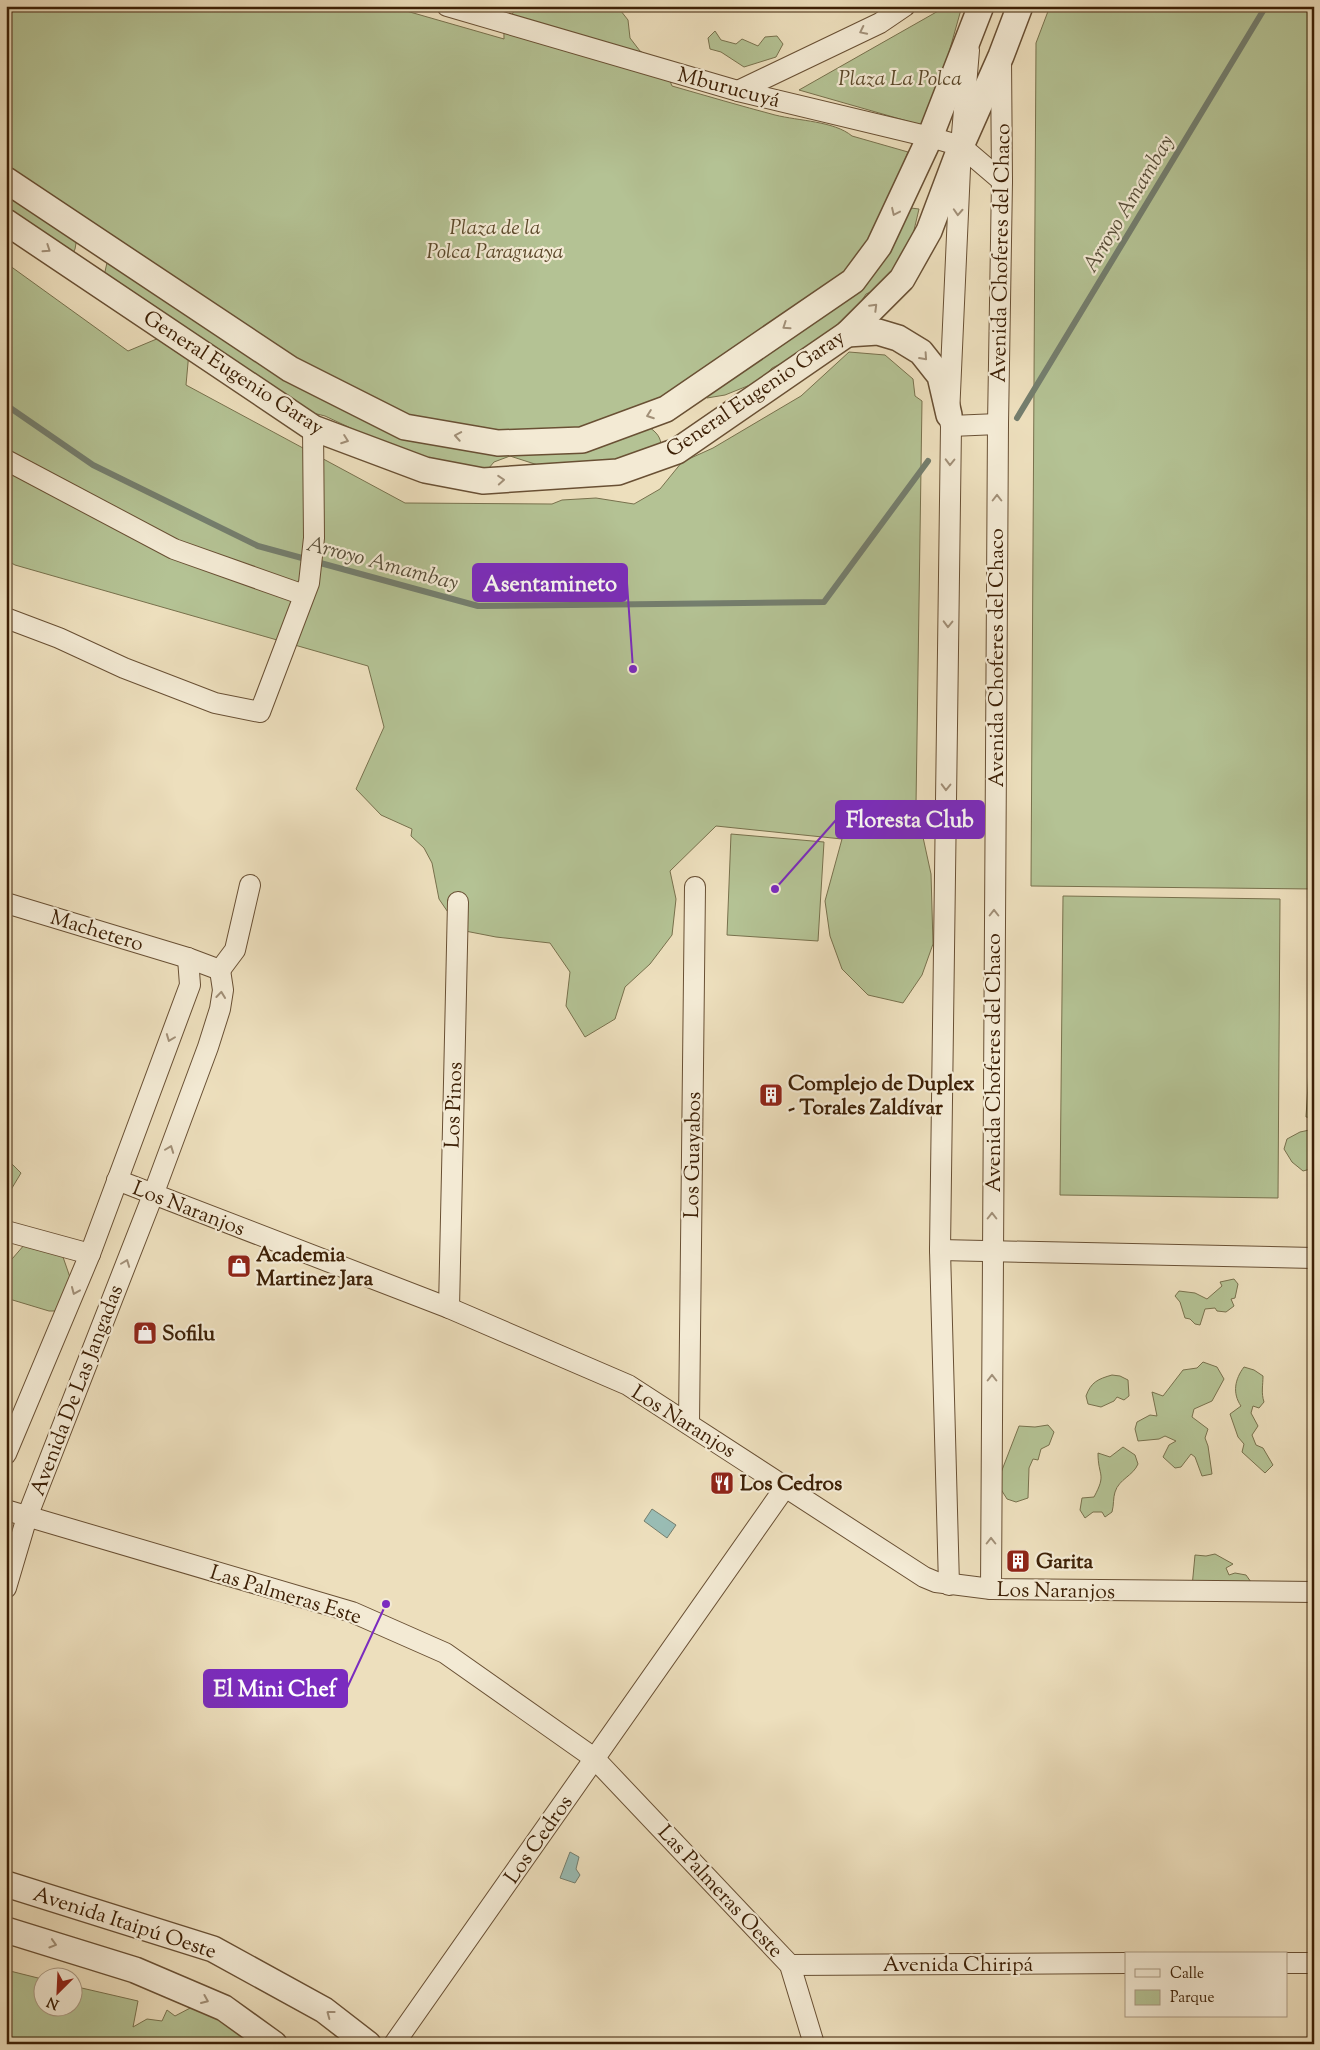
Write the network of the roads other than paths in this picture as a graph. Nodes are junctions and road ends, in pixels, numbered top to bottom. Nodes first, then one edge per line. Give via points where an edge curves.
1 (447, 6) edge
2 (906, 6) edge
3 (981, 6) edge
4 (1020, 6) edge
5 (970, 37) junction
6 (1001, 56) junction
7 (738, 91) junction
8 (930, 137) junction
9 (962, 146) junction
10 (6, 180) edge
11 (1002, 181) junction
12 (6, 222) edge
13 (847, 334) junction
14 (950, 420) junction
15 (998, 424) junction
16 (312, 428) junction
17 (6, 460) edge
18 (306, 589) junction
19 (6, 618) edge
20 (250, 885) dead end
21 (695, 887) dead end
22 (6, 902) edge
23 (458, 902) dead end
24 (188, 958) junction
25 (220, 970) junction
26 (117, 1180) junction
27 (153, 1195) junction
28 (6, 1231) edge
29 (940, 1250) junction
30 (992, 1252) junction
31 (90, 1254) junction
32 (1314, 1258) edge
33 (449, 1308) junction
34 (689, 1424) junction
35 (6, 1454) edge
36 (786, 1486) junction
37 (6, 1510) edge
38 (27, 1517) junction
39 (949, 1585) junction
40 (6, 1588) edge
41 (991, 1589) junction
42 (1314, 1592) edge
43 (594, 1758) junction
44 (6, 1884) edge
45 (6, 1930) edge
46 (1125, 1963) edge
47 (1288, 1963) edge
48 (1314, 1963) edge
49 (790, 1965) junction
50 (274, 2044) edge
51 (368, 2044) edge
52 (394, 2044) edge
53 (814, 2044) edge

1 - 7 street, Mburucuyá
2 -> 7 street via 880,23
3 - 5 street, Avenida Choferes del Chaco
4 - 6 street, Avenida Choferes del Chaco
5 - 8 street, General Eugenio Garay
5 - 9 street, Avenida Choferes del Chaco
6 - 9 street, Avenida Choferes del Chaco
6 - 11 street, Avenida Choferes del Chaco
7 - 8 street, Mburucuyá
8 - 9 street, Mburucuyá
8 -> 10 street, General Eugenio Garay via 879,246 852,281 666,409 582,440 498,443 405,427 290,369
9 - 11 street, Mburucuyá
13 -> 9 street, General Eugenio Garay via 902,279 929,231
9 -> 14 street, Avenida Choferes del Chaco
11 - 15 street, Avenida Choferes del Chaco
12 -> 16 street, General Eugenio Garay
13 -> 14 street via 878,332 898,338 921,352 940,376
16 -> 13 street, General Eugenio Garay via 425,470 483,481 618,472 677,451
14 - 15 street
14 -> 29 street, Avenida Choferes del Chaco
30 -> 15 street, Avenida Choferes del Chaco
16 - 18 street via 314,538
17 - 18 street via 174,549
18 - 19 street via 260,712 215,703
20 - 25 street via 235,950
21 - 34 street, Los Guayabos
22 - 24 street, Machetero
23 - 33 street, Los Pinos
24 - 25 street, Machetero
24 -> 26 street, Avenida De Las Jangadas via 190,985
27 -> 25 street, Avenida De Las Jangadas via 217,1018 222,990
26 - 27 street, Los Naranjos
26 - 31 street, Avenida De Las Jangadas
27 - 33 street, Los Naranjos
38 -> 27 street, Avenida De Las Jangadas
28 - 31 street
29 - 30 street
29 - 39 street, Avenida Choferes del Chaco
30 - 32 street
41 -> 30 street, Avenida Choferes del Chaco
31 -> 35 street, Avenida De Las Jangadas
33 - 34 street, Los Naranjos via 628,1385
34 - 36 street, Los Naranjos
36 - 39 street, Los Naranjos via 924,1577
36 - 43 street, Los Cedros
37 - 38 street, Las Palmeras Este
38 - 40 street, Avenida De Las Jangadas
38 - 43 street, Las Palmeras Este via 352,1612 445,1653
39 - 41 street, Los Naranjos
41 - 42 street, Los Naranjos
43 - 49 street, Las Palmeras Oeste
43 - 52 street, Los Cedros
51 -> 44 street, Avenida Itaipú Oeste via 324,2010 213,1949
45 -> 50 street, Avenida Itaipú Oeste via 136,1970 224,2008
46 - 49 street, Avenida Chiripá
47 - 48 street
49 - 53 street, Las Palmeras Oeste

